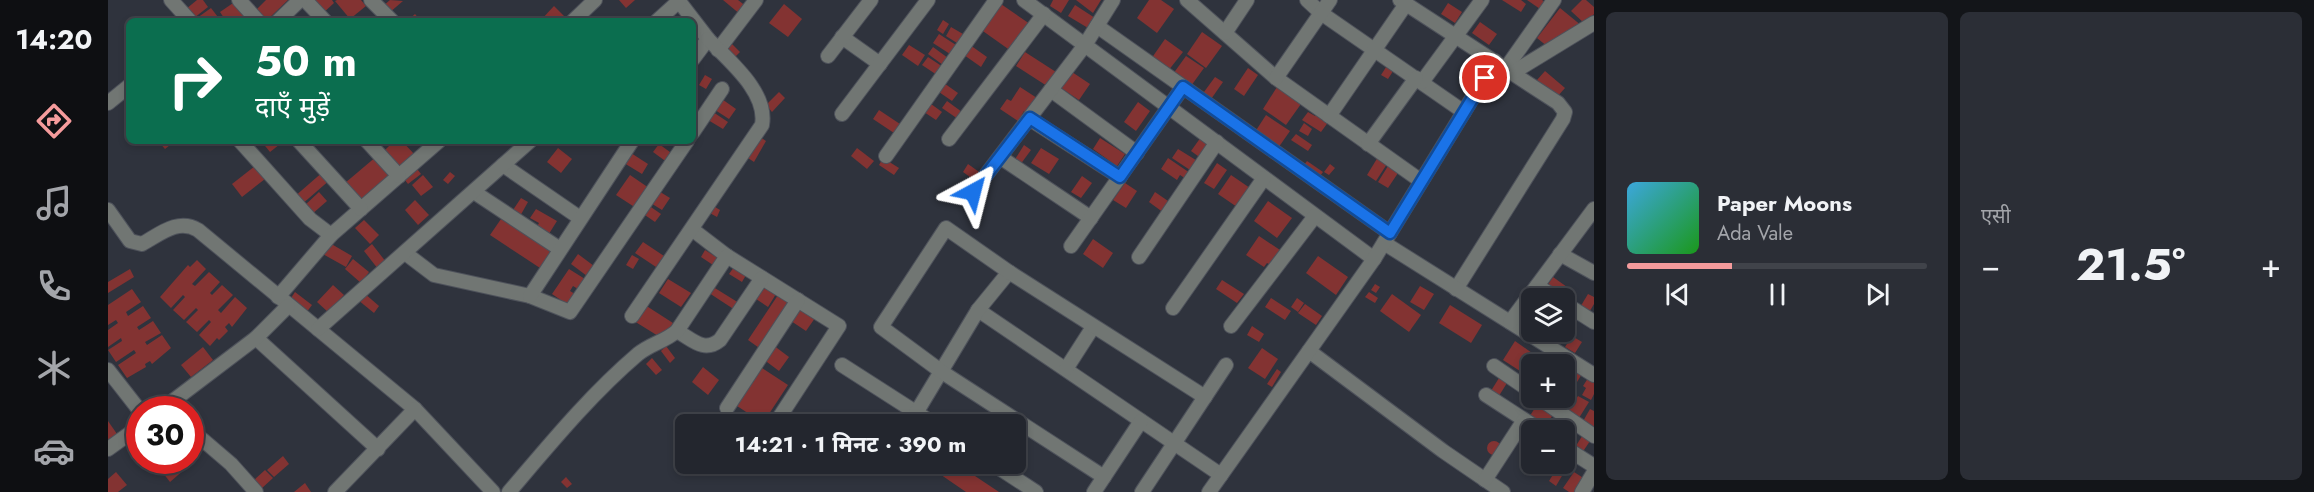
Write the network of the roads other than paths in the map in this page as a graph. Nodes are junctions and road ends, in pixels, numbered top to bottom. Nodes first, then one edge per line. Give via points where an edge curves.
1 (171, 0) edge
2 (239, 0) edge
3 (300, 0) edge
4 (305, 0) edge
5 (371, 0) edge
6 (595, 0) edge
7 (679, 0) edge
8 (756, 0) edge
9 (871, 0) edge
10 (928, 0) edge
11 (996, 0) edge
12 (1024, 0) edge
13 (1187, 0) edge
14 (1247, 0) edge
15 (1307, 0) edge
16 (1330, 0) edge
17 (1482, 0) edge
18 (1554, 0) edge
19 (1109, 1) edge
20 (1403, 2) edge
21 (1321, 13) junction
22 (1044, 14) junction
23 (187, 18) edge
24 (255, 18) edge
25 (281, 18) edge
26 (322, 18) edge
27 (389, 18) edge
28 (576, 18) edge
29 (660, 18) edge
30 (692, 18) edge
31 (696, 23) edge
32 (1594, 23) edge
33 (1097, 26) junction
34 (1225, 33) junction
35 (1456, 36) junction
36 (843, 37) junction
37 (708, 39) junction
38 (1085, 45) junction
39 (1375, 49) junction
40 (718, 50) junction
41 (696, 55) edge
42 (828, 56) dead end
43 (880, 64) junction
44 (1504, 67) junction
45 (1276, 78) junction
46 (1419, 80) junction
47 (1183, 87) junction
48 (126, 88) edge
49 (722, 90) dead end
50 (1052, 90) junction
51 (108, 103) edge
52 (1170, 107) junction
53 (1464, 112) junction
54 (843, 114) dead end
55 (1329, 116) junction
56 (1030, 118) junction
57 (696, 128) edge
58 (949, 139) dead end
59 (1217, 142) junction
60 (243, 144) edge
61 (302, 144) edge
62 (370, 144) edge
63 (436, 144) edge
64 (527, 144) edge
65 (627, 144) edge
66 (685, 144) edge
67 (1368, 144) junction
68 (1137, 153) junction
69 (886, 156) dead end
70 (1000, 157) junction
71 (503, 165) junction
72 (399, 176) junction
73 (1120, 177) junction
74 (1264, 178) junction
75 (1421, 182) junction
76 (474, 192) junction
77 (973, 192) dead end
78 (361, 209) junction
79 (1594, 209) edge
80 (108, 210) edge
81 (1315, 216) junction
82 (580, 218) junction
83 (1091, 218) junction
84 (693, 230) junction
85 (331, 234) junction
86 (1387, 238) junction
87 (1071, 246) dead end
88 (560, 249) junction
89 (405, 254) junction
90 (1560, 254) junction
91 (727, 256) junction
92 (1139, 257) dead end
93 (1374, 259) junction
94 (1009, 272) junction
95 (1594, 273) edge
96 (762, 278) junction
97 (1537, 286) junction
98 (1456, 288) junction
99 (1540, 288) edge
100 (530, 296) junction
101 (798, 300) junction
102 (283, 302) junction
103 (1173, 308) dead end
104 (978, 310) junction
105 (1575, 310) edge
106 (632, 316) dead end
107 (1510, 322) junction
108 (1594, 322) edge
109 (1231, 326) dead end
110 (1094, 327) junction
111 (318, 329) junction
112 (677, 331) junction
113 (256, 338) junction
114 (1309, 351) junction
115 (842, 365) dead end
116 (1226, 365) dead end
117 (1494, 366) dead end
118 (1066, 369) junction
119 (108, 370) edge
120 (942, 372) junction
121 (1594, 375) edge
122 (1521, 384) edge
123 (1486, 395) dead end
124 (128, 396) edge
125 (179, 396) edge
126 (1205, 397) junction
127 (727, 408) dead end
128 (1553, 408) edge
129 (415, 409) junction
130 (916, 413) joint
131 (782, 414) edge
132 (1524, 420) edge
133 (1141, 421) junction
134 (1521, 426) edge
135 (126, 436) edge
136 (1594, 436) edge
137 (204, 441) edge
138 (1174, 444) junction
139 (108, 449) edge
140 (378, 449) junction
141 (1575, 454) edge
142 (1594, 466) edge
143 (1594, 472) edge
144 (1008, 474) edge
145 (1221, 475) junction
146 (1104, 477) junction
147 (1493, 487) edge
148 (256, 492) edge
149 (335, 492) edge
150 (493, 492) edge
151 (509, 492) edge
152 (1036, 492) edge
153 (1094, 492) edge
154 (1142, 492) edge
155 (1209, 492) edge
156 (1582, 492) edge

1 - 23 street
2 - 24 street
3 - 25 street
4 - 26 street
5 - 27 street
6 - 28 street
7 - 29 street
7 - 30 street
8 - 40 street
9 - 36 street
10 - 43 street
11 - 69 street
12 - 22 street
13 - 34 street
14 - 34 street
15 - 21 street
16 - 21 street
17 - 35 street
18 - 44 street
19 - 33 street
20 - 35 street
20 - 39 street
21 - 39 street
21 - 45 street
22 - 38 street
22 - 58 street
31 - 37 street
32 - 44 street
33 - 38 street
33 - 47 street
34 - 45 street
35 - 44 street
35 - 46 street
36 - 42 street
36 - 43 street
37 - 40 street
37 - 41 street
38 - 50 street
38 - 52 street
39 - 46 street
39 - 55 street
40 - 84 street via 747,81 764,112 762,125
43 - 54 street
44 - 53 street
44 - 98 street via 1563,108 1563,118
45 - 55 street
46 - 53 street
46 - 67 street
47 - 52 street
47 - 86 street
48 - 51 street
49 - 57 street
50 - 56 street
50 - 68 street
52 - 59 street
52 - 68 street
53 - 75 street
55 - 67 street
56 - 70 street
56 - 73 street
59 - 74 street
59 - 92 street
60 - 85 street via 310,219
61 - 78 street
62 - 72 street
63 - 72 street
64 - 71 street
65 - 82 street
66 - 100 street via 570,312
67 - 75 street
68 - 73 street
70 - 77 street
70 - 83 street
71 - 76 street
71 - 82 street
72 - 78 street
73 - 83 street
74 - 81 street
74 - 103 street
75 - 86 street
76 - 88 street
76 - 89 street
78 - 85 street
79 - 90 street
80 - 102 street via 130,241 142,244 177,225 187,224
81 - 93 street
81 - 109 street
82 - 88 street
83 - 87 street
84 - 91 street
84 - 106 street
85 - 102 street
86 - 93 street
86 - 98 street
88 - 100 street
89 - 100 street via 434,275
89 - 111 street
90 - 95 street
90 - 97 street
91 - 96 street
91 - 112 street
93 - 114 street
94 - 104 street
94 - 110 street
94 - 120 street via 946,228 881,327
96 - 101 street
96 - 112 street via 712,347 706,348
97 - 99 street
97 - 107 street
98 - 107 street
101 - 127 street
101 - 131 street via 839,326
102 - 111 street
102 - 113 street
104 - 118 street
104 - 120 street
105 - 108 street
107 - 121 street
110 - 118 street
110 - 126 street
111 - 129 street
112 - 151 street via 637,355 568,423
113 - 125 street
113 - 140 street
114 - 145 street
114 - 147 street
115 - 130 street
116 - 126 street
117 - 122 street
118 - 133 street
119 - 124 street
120 - 130 street
120 - 146 street
123 - 132 street
126 - 138 street
128 - 136 street
129 - 140 street
129 - 150 street
133 - 138 street
133 - 146 street
134 - 147 street
135 - 139 street
137 - 148 street
138 - 145 street
138 - 154 street
140 - 149 street
141 - 142 street
143 - 156 street
144 - 152 street
145 - 155 street
146 - 153 street

